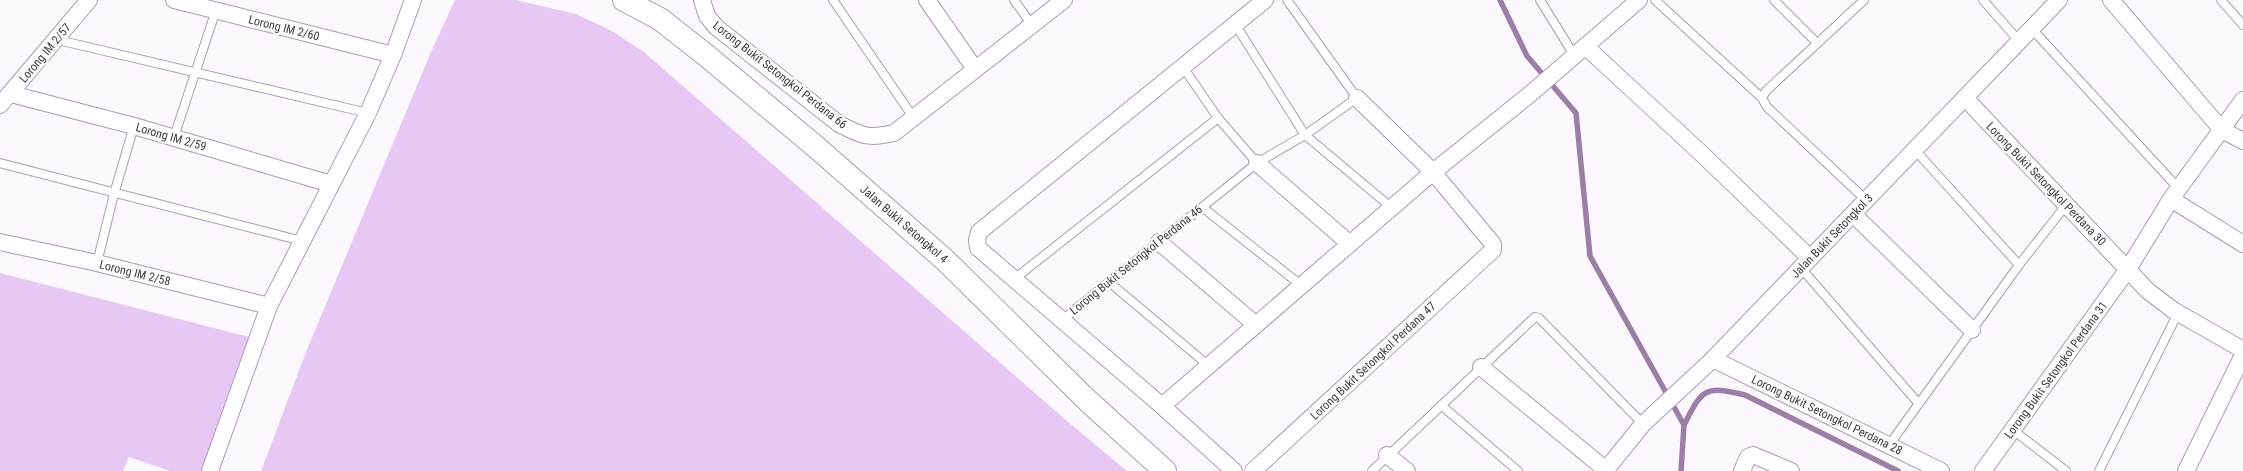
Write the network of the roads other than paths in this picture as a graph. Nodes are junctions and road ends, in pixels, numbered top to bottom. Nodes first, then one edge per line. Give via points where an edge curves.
1 (89, 0) edge
2 (174, 0) edge
3 (413, 0) edge
4 (624, 0) edge
5 (702, 0) edge
6 (832, 0) edge
7 (927, 0) edge
8 (1014, 0) edge
9 (1064, 0) edge
10 (1265, 0) edge
11 (1288, 0) edge
12 (1540, 0) edge
13 (1639, 0) edge
14 (1655, 0) edge
15 (1774, 0) edge
16 (1864, 0) edge
17 (1982, 0) edge
18 (2059, 0) edge
19 (2111, 0) edge
20 (2221, 0) edge
21 (216, 10) junction
22 (1235, 24) junction
23 (1032, 25) junction
24 (2243, 25) edge
25 (2031, 28) junction
26 (58, 40) junction
27 (2019, 41) junction
28 (1817, 43) junction
29 (1577, 53) junction
30 (394, 55) junction
31 (1183, 67) junction
32 (975, 69) junction
33 (195, 73) junction
34 (1357, 98) junction
35 (1762, 98) junction
36 (1965, 98) junction
37 (5, 100) edge
38 (2243, 100) edge
39 (368, 113) junction
40 (913, 118) junction
41 (1218, 118) junction
42 (134, 126) junction
43 (2222, 130) junction
44 (1305, 134) junction
45 (174, 137) junction
46 (2243, 141) edge
47 (1915, 150) junction
48 (1257, 163) junction
49 (0, 164) edge
50 (1433, 172) junction
51 (330, 184) junction
52 (114, 194) junction
53 (2175, 194) junction
54 (1866, 200) junction
55 (2066, 205) junction
56 (1202, 207) junction
57 (1392, 208) junction
58 (1852, 214) junction
59 (302, 241) junction
60 (0, 242) edge
61 (1159, 242) junction
62 (1350, 244) junction
63 (2243, 244) edge
64 (97, 263) junction
65 (1806, 263) junction
66 (2019, 265) junction
67 (2128, 269) junction
68 (1013, 280) junction
69 (1109, 282) junction
70 (1302, 286) junction
71 (269, 306) junction
72 (2178, 313) junction
73 (1062, 320) junction
74 (1256, 325) junction
75 (1972, 330) junction
76 (2243, 350) edge
77 (2243, 355) edge
78 (1712, 360) junction
79 (1209, 366) junction
80 (1481, 367) junction
81 (1441, 404) junction
82 (1919, 404) junction
83 (1162, 406) junction
84 (1643, 424) junction
85 (2013, 430) junction
86 (1889, 445) junction
87 (1387, 455) junction
88 (1606, 470) edge
89 (210, 471) edge
90 (1165, 471) edge
91 (1234, 471) edge
92 (1253, 471) edge
93 (1372, 471) edge
94 (1406, 471) edge
95 (1518, 471) edge
96 (1742, 471) edge
97 (1790, 471) edge
98 (1941, 471) edge
99 (1983, 471) edge
100 (2066, 471) edge
101 (2099, 471) edge
102 (2186, 471) edge

1 - 26 street, Lorong IM 2/57
2 - 21 street, Lorong IM 2/60
3 - 30 street
4 - 90 street, Jalan Bukit Setongkol 4 via 660,19 816,147 945,260 1088,401
5 - 40 street, Lorong Bukit Setongkol Perdana 66 via 707,16 716,27 839,124 857,134 874,137 894,133
6 - 40 lane
7 - 32 street
8 - 23 lane
9 - 23 street
10 - 22 street
11 - 34 lane
12 - 29 lane
13 - 29 street
14 - 35 lane
15 - 28 lane
16 - 28 lane
17 - 27 lane
18 - 25 street, Jalan Bukit Setongkol 3
19 - 43 street
20 - 24 lane
21 - 30 street, Lorong IM 2/60
21 - 33 lane
22 - 31 street
22 - 44 lane
23 - 32 street
25 - 27 street, Jalan Bukit Setongkol 3
25 - 53 lane
26 - 33 lane
26 - 37 street, Lorong IM 2/57
27 - 36 street, Jalan Bukit Setongkol 3
28 - 35 lane via 1766,91
29 - 50 street
29 - 65 street via 1703,155
30 - 39 street
31 - 41 lane
31 - 68 street via 979,232 978,248
32 - 40 street
33 - 39 lane
33 - 45 lane
34 - 44 lane, Lorong Bukit Setongkol Perdana 46
34 - 50 street
35 - 54 lane via 1767,106
36 - 47 street, Jalan Bukit Setongkol 3
36 - 55 street, Lorong Bukit Setongkol Perdana 30
37 - 42 street, Lorong IM 2/59
38 - 43 street, Lorong Bukit Setongkol Perdana 31
39 - 51 street
41 - 48 lane
41 - 68 lane
42 - 45 street, Lorong IM 2/59
42 - 52 lane
43 - 46 street
43 - 53 street, Lorong Bukit Setongkol Perdana 31
44 - 48 lane, Lorong Bukit Setongkol Perdana 46
44 - 57 lane
45 - 51 street, Lorong IM 2/59
47 - 54 street, Jalan Bukit Setongkol 3
47 - 66 lane
48 - 56 lane, Lorong Bukit Setongkol Perdana 46
48 - 62 street
49 - 52 lane
50 - 57 street
50 - 92 street, Lorong Bukit Setongkol Perdana 47 via 1493,244 1493,250
51 - 59 street
52 - 59 lane
52 - 64 lane
53 - 63 street
53 - 67 street, Lorong Bukit Setongkol Perdana 31
54 - 58 street, Jalan Bukit Setongkol 3
55 - 66 lane
55 - 67 street, Lorong Bukit Setongkol Perdana 30
56 - 61 lane, Lorong Bukit Setongkol Perdana 46
56 - 70 lane
57 - 62 street
58 - 65 street, Jalan Bukit Setongkol 3
58 - 75 street
59 - 71 street
60 - 64 street, Lorong IM 2/58
61 - 69 lane, Lorong Bukit Setongkol Perdana 46
61 - 74 street
62 - 70 street
64 - 71 street, Lorong IM 2/58
65 - 78 street, Jalan Bukit Setongkol 3
65 - 82 lane
66 - 75 lane
67 - 72 street, Lorong Bukit Setongkol Perdana 30 via 2148,292
67 - 85 street, Lorong Bukit Setongkol Perdana 31
68 - 73 street
69 - 73 lane, Lorong Bukit Setongkol Perdana 46
69 - 79 lane
70 - 74 street
71 - 89 street
72 - 76 street, Lorong Bukit Setongkol Perdana 30
72 - 101 lane
73 - 83 street, Lorong Bukit Setongkol Perdana 46
74 - 79 street
75 - 82 lane
77 - 102 street
78 - 84 street, Jalan Bukit Setongkol 3
78 - 86 street, Lorong Bukit Setongkol Perdana 28
79 - 83 street
80 - 81 lane
80 - 84 lane via 1532,319 1539,318
80 - 88 street
81 - 87 lane
81 - 95 lane
82 - 86 lane
83 - 91 street, Lorong Bukit Setongkol Perdana 46
84 - 88 street, Jalan Bukit Setongkol 3
85 - 99 street, Lorong Bukit Setongkol Perdana 31
85 - 100 lane
86 - 98 street, Lorong Bukit Setongkol Perdana 28
87 - 93 lane
87 - 94 street
96 - 97 street via 1748,457 1753,455

